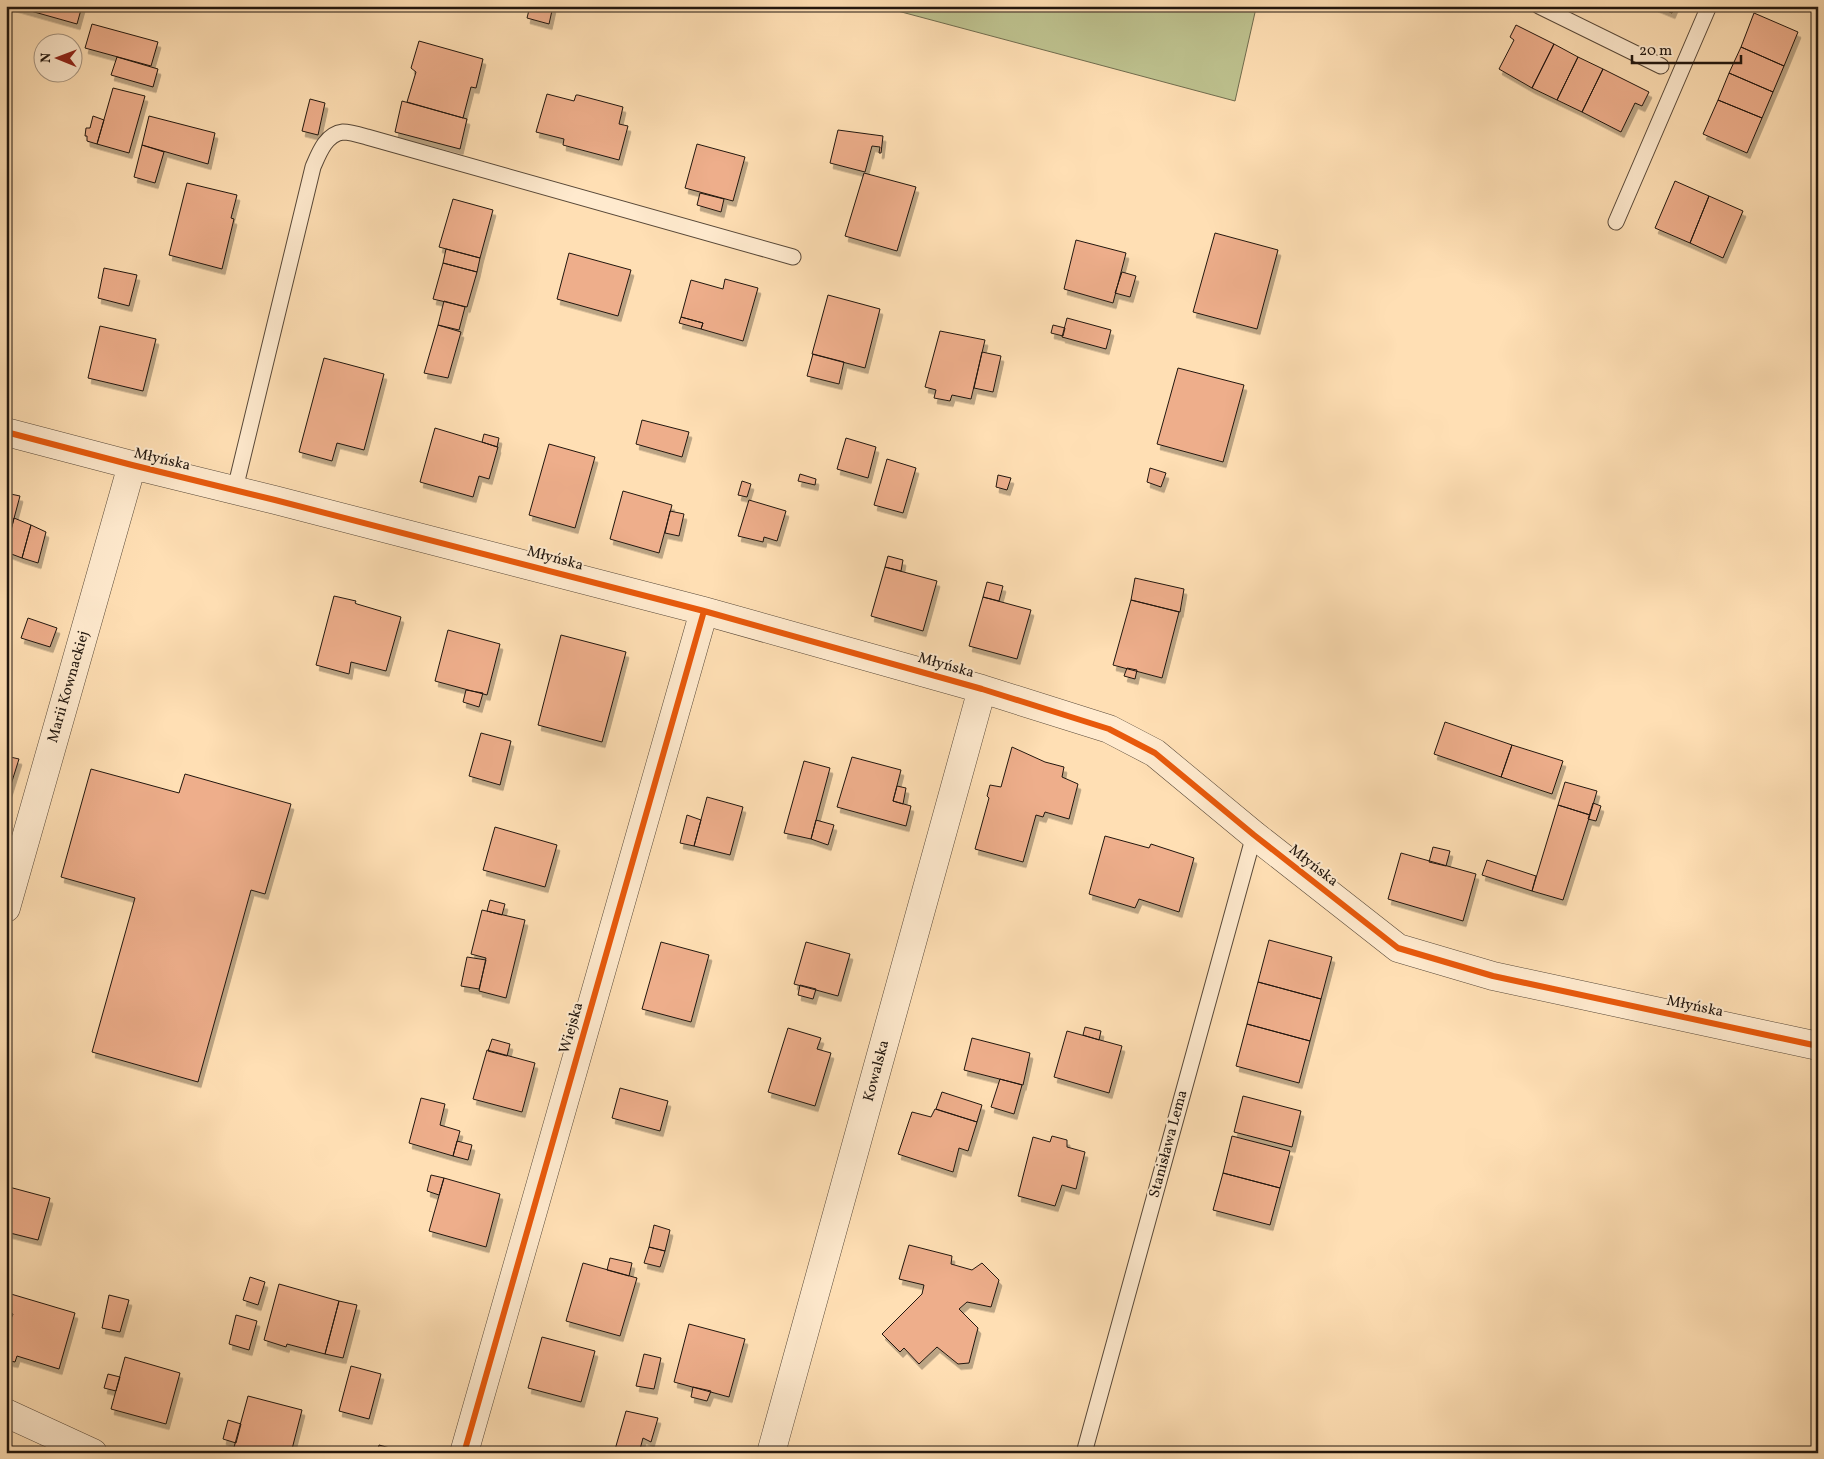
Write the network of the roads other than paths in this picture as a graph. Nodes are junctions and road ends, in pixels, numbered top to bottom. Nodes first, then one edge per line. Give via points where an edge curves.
1 (1539, 6) edge
2 (1708, 6) edge
3 (1661, 66) dead end
4 (1616, 222) dead end
5 (793, 257) dead end
6 (6, 432) edge
7 (132, 466) junction
8 (235, 489) junction
9 (704, 611) junction
10 (982, 689) junction
11 (1254, 835) junction
12 (6, 908) edge
13 (1818, 1046) edge
14 (6, 1414) edge
15 (93, 1453) edge
16 (464, 1453) edge
17 (771, 1453) edge
18 (1084, 1453) edge

1 - 3 lane
2 - 4 lane
5 - 8 lane via 367,137 344,132 332,135 313,167
6 - 7 street, Młyńska
7 - 8 street, Młyńska
7 - 12 street, Marii Kownackiej
8 - 9 street, Młyńska
9 - 10 street, Młyńska
9 - 16 street, Wiejska
10 - 11 street, Młyńska via 1109,729 1155,753
10 - 17 street, Kowalska
11 - 13 street, Młyńska via 1398,948 1493,976
11 - 18 lane, Stanisława Lema
14 - 15 street

